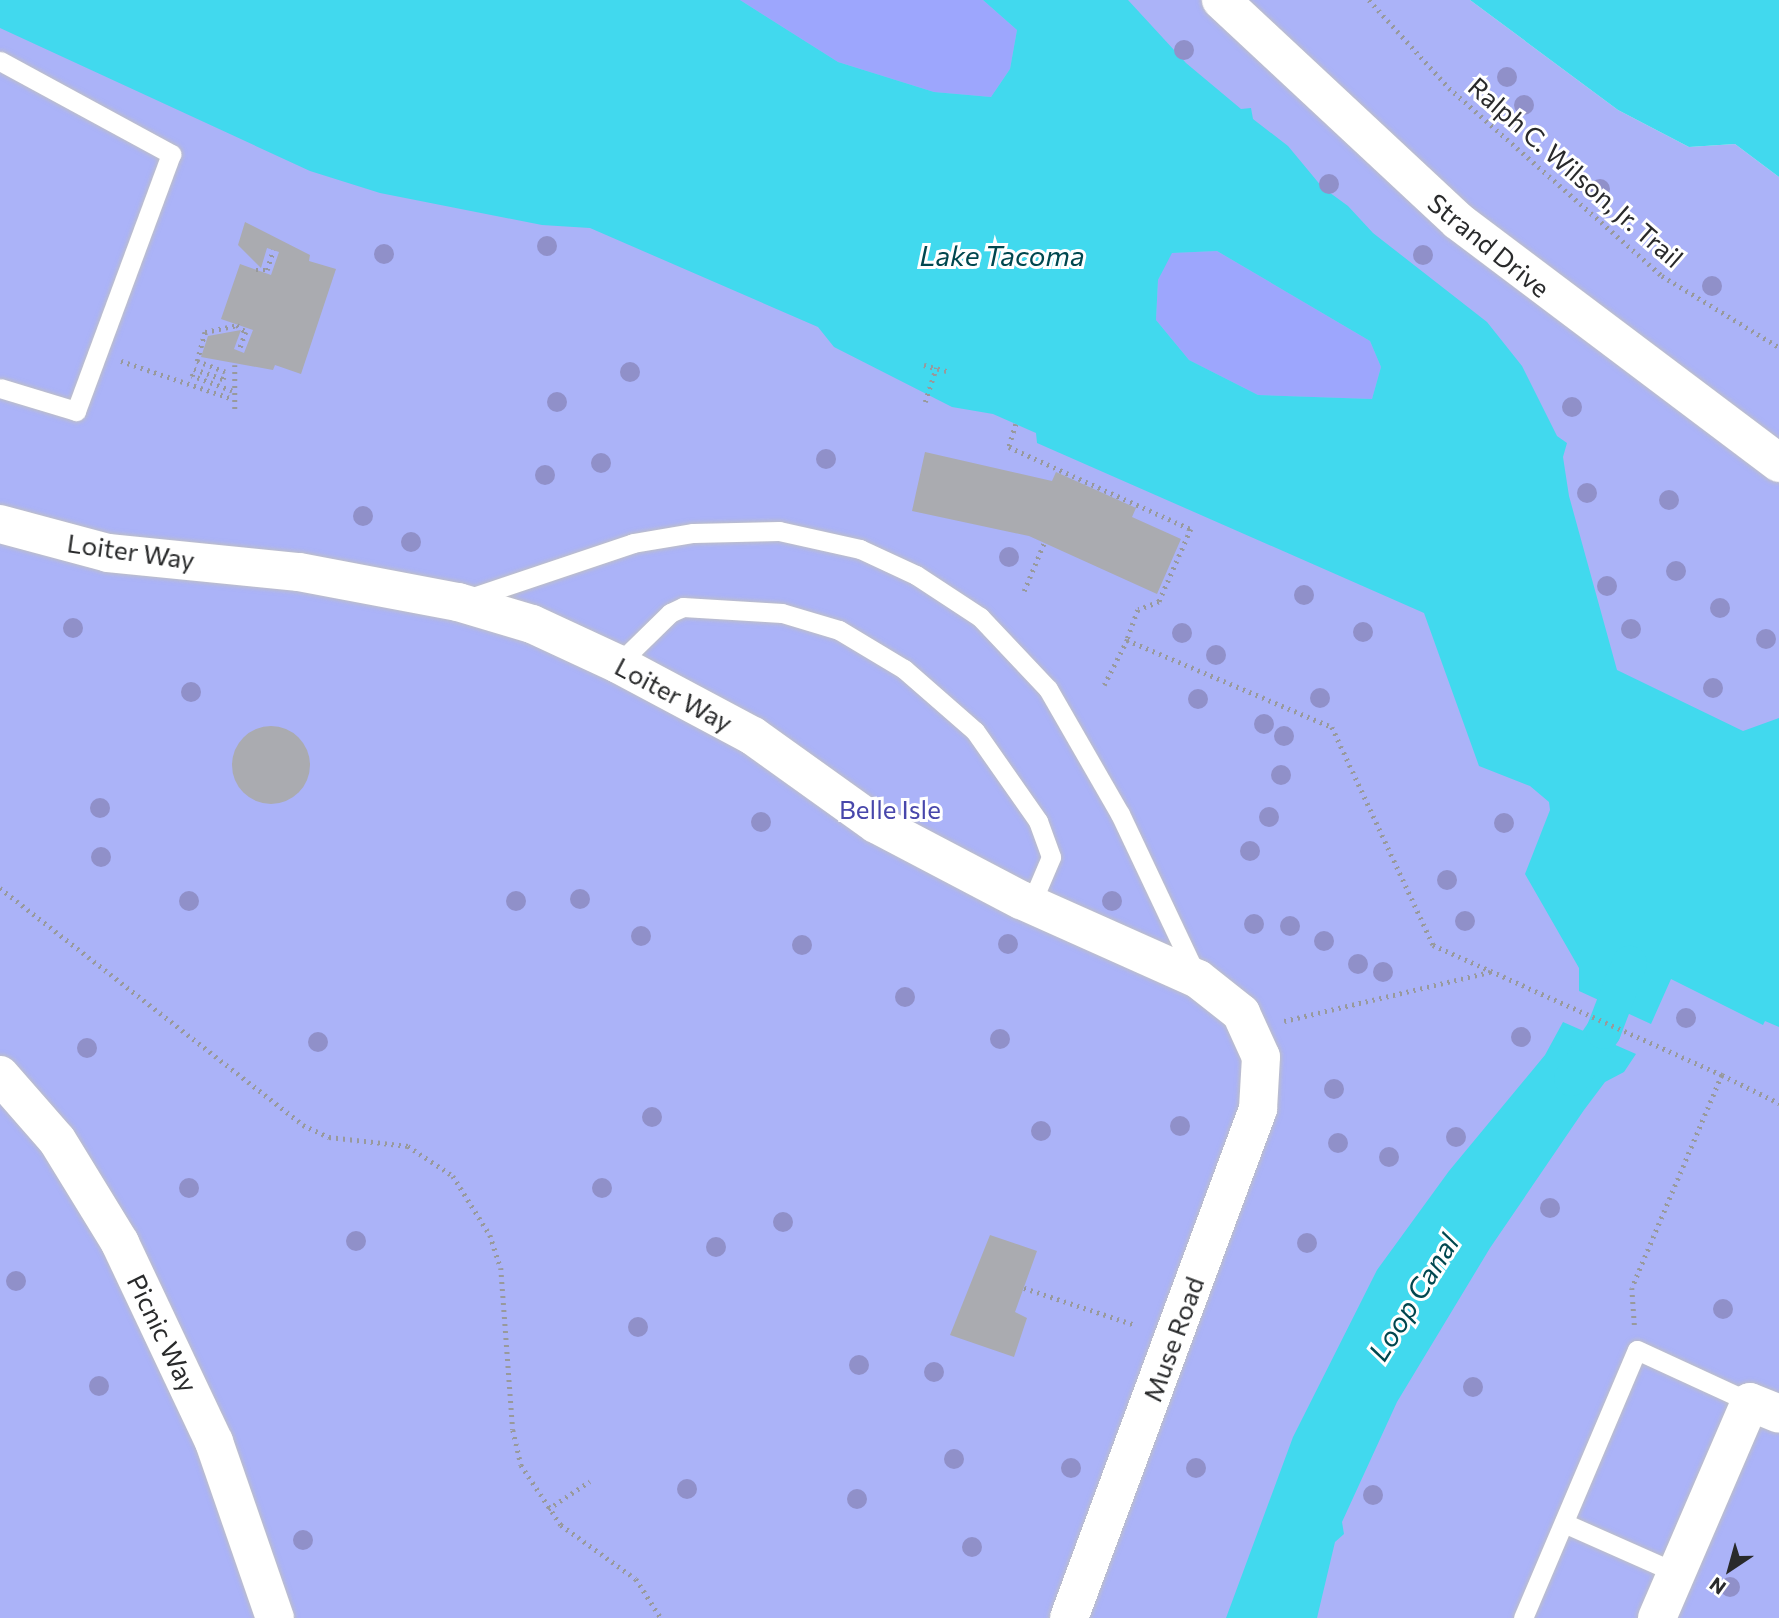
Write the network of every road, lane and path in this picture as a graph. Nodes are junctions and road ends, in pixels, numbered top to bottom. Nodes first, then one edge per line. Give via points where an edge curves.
1 (1221, 0) edge
2 (1369, 0) edge
3 (0, 61) edge
4 (273, 250) dead end
5 (256, 270) dead end
6 (1779, 347) edge
7 (239, 351) dead end
8 (98, 352) junction
9 (235, 365) dead end
10 (924, 365) dead end
11 (936, 368) junction
12 (947, 371) dead end
13 (0, 388) edge
14 (232, 391) junction
15 (233, 399) junction
16 (925, 402) dead end
17 (235, 412) dead end
18 (1016, 424) dead end
19 (1779, 463) edge
20 (0, 524) edge
21 (1044, 543) dead end
22 (1024, 591) dead end
23 (458, 602) junction
24 (1126, 640) junction
25 (618, 664) junction
26 (1104, 685) dead end
27 (0, 888) edge
28 (1031, 904) junction
29 (1490, 972) junction
30 (1198, 979) junction
31 (1269, 1041) junction
32 (0, 1075) edge
33 (1722, 1075) junction
34 (1779, 1103) edge
35 (1024, 1288) dead end
36 (1135, 1325) dead end
37 (1637, 1350) junction
38 (1765, 1408) edge
39 (590, 1481) dead end
40 (548, 1509) junction
41 (1563, 1523) junction
42 (1677, 1573) junction
43 (275, 1618) edge
44 (662, 1618) edge
45 (1069, 1618) edge
46 (1523, 1618) edge
47 (1657, 1618) edge

1 - 19 street, Strand Drive via 1458,221
2 - 6 path, Ralph C. Wilson, Jr. Trail via 1449,88 1662,276
3 - 8 lane via 171,154
4 - 5 path via 267,270
7 - 14 path via 246,332 237,325 205,332 197,361 225,372 222,379 194,369 192,376
8 - 13 lane via 76,411
8 - 15 path
9 - 14 path
10 - 11 path
11 - 12 path
11 - 16 path
14 - 15 path
15 - 17 path
18 - 24 path via 1009,447 1191,529 1159,602 1138,610
20 - 23 street, Loiter Way via 108,552 299,572
21 - 22 path
23 - 25 street, Loiter Way via 532,624
23 - 30 lane via 634,543 693,533 779,531 860,550 916,575 980,617 1048,689 1119,814
24 - 26 path
24 - 29 path via 1332,727 1433,945
25 - 28 street, Loiter Way via 753,736 876,824
25 - 28 lane via 670,613 683,607 782,612 839,630 904,669 975,731 1038,821 1051,857
27 - 40 path via 303,1125 330,1137 408,1146 453,1176 471,1200 497,1252 515,1444 530,1484
28 - 30 street, Loiter Way
29 - 31 path via 1296,1016
29 - 33 path
30 - 31 street, Loiter Way
31 - 45 street, Muse Road via 1254,1122
32 - 43 street, Picnic Way via 57,1140 126,1255 214,1442
33 - 34 path
33 - 37 path via 1632,1288
35 - 36 path
37 - 38 lane
37 - 41 lane
38 - 42 street
39 - 40 path
40 - 44 path via 577,1540 636,1579
41 - 42 lane
41 - 46 lane
42 - 47 street

